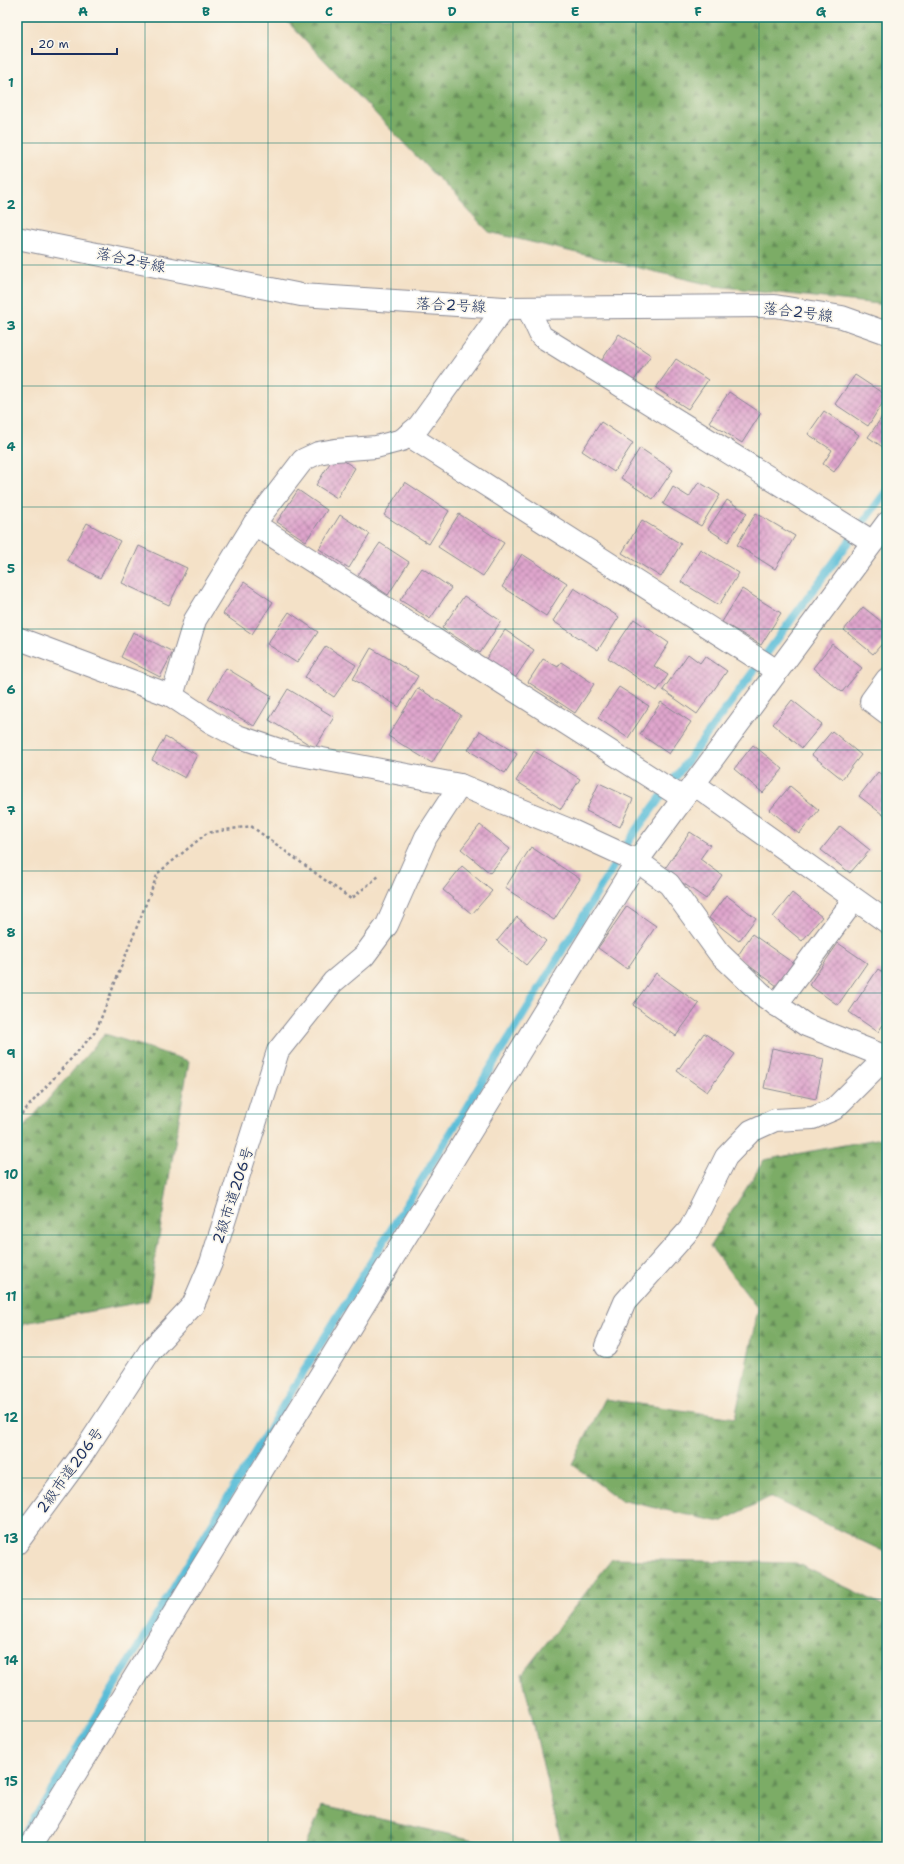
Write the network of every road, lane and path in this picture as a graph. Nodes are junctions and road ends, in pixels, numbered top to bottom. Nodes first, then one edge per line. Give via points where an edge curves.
1 (17, 238) edge
2 (504, 308) junction
3 (528, 308) junction
4 (887, 333) edge
5 (408, 435) junction
6 (887, 523) edge
7 (254, 524) junction
8 (873, 542) junction
9 (17, 638) edge
10 (777, 671) junction
11 (887, 679) edge
12 (172, 696) junction
13 (887, 713) edge
14 (460, 785) junction
15 (689, 791) junction
16 (637, 861) junction
17 (386, 870) dead end
18 (854, 900) junction
19 (887, 922) edge
20 (776, 1005) junction
21 (886, 1057) edge
22 (17, 1119) edge
23 (606, 1346) dead end
24 (17, 1543) edge
25 (30, 1847) edge

1 - 2 street, 落合2号線 via 301,295
2 - 3 street, 落合2号線
2 - 5 street via 419,426
3 - 4 street, 落合2号線 via 775,306 842,317
3 - 8 street via 541,336
5 - 7 street via 402,440 376,447 318,453 303,460
5 - 10 street
6 - 8 street
7 - 12 street via 195,620
7 - 15 street
8 - 10 street
9 - 12 street
10 - 15 street
11 - 13 street via 871,701
12 - 14 street via 237,736 284,752
14 - 16 street
14 - 24 street, 2級市道206号 via 426,837 387,925 364,956 333,982 278,1051 211,1264 192,1305 150,1351 82,1456
15 - 16 street
15 - 18 street
16 - 20 street via 669,884 719,953
16 - 25 street
17 - 22 path via 351,899 251,826 207,833 158,873 96,1031
18 - 19 street
18 - 20 street
20 - 21 street via 806,1025
21 - 23 street via 834,1109 813,1118 774,1120 751,1130 726,1157 690,1229 625,1302

